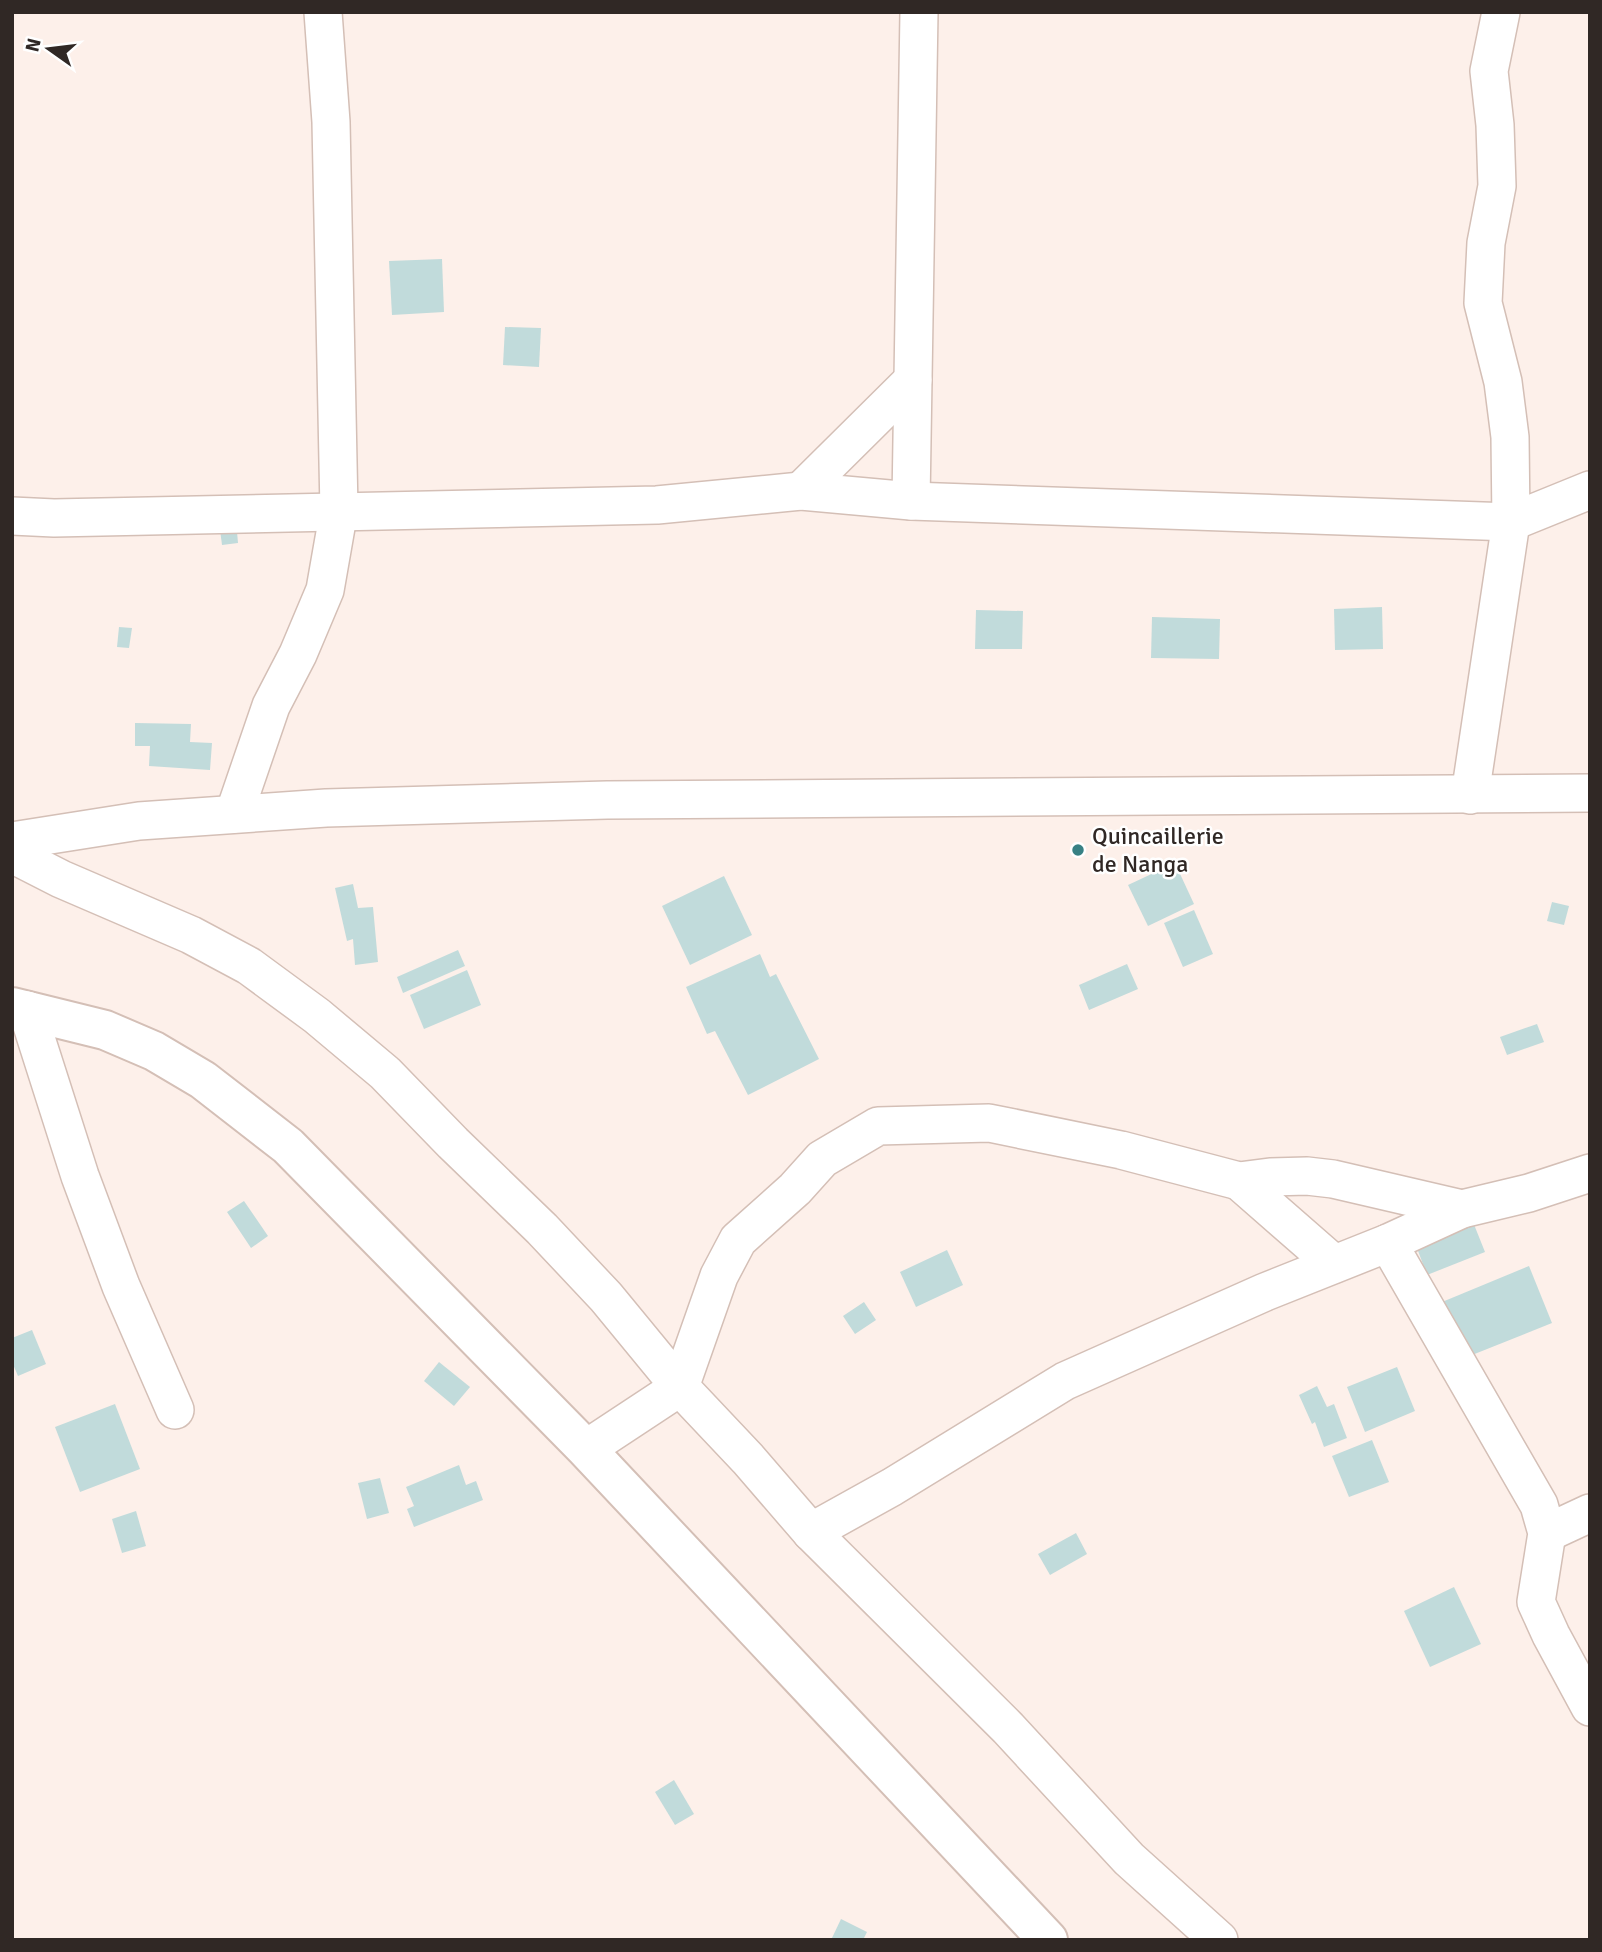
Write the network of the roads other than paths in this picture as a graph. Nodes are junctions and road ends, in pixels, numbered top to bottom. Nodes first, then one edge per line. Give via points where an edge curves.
1 (323, 12) edge
2 (919, 12) edge
3 (1501, 12) edge
4 (914, 380) junction
5 (1590, 490) edge
6 (801, 491) junction
7 (911, 501) junction
8 (339, 510) junction
9 (12, 516) edge
10 (1511, 522) junction
11 (1590, 793) edge
12 (1470, 794) junction
13 (234, 814) junction
14 (12, 841) edge
15 (12, 854) edge
16 (20, 1008) edge
17 (1590, 1173) edge
18 (1238, 1181) junction
19 (1462, 1209) junction
20 (1388, 1242) junction
21 (1334, 1264) junction
22 (680, 1388) junction
23 (175, 1410) dead end
24 (586, 1449) junction
25 (1590, 1513) edge
26 (811, 1532) junction
27 (1547, 1533) junction
28 (1590, 1707) edge
29 (1048, 1940) edge
30 (1219, 1940) edge

1 - 8 street via 331,122
2 - 4 street
3 - 10 street via 1489,71 1497,186 1486,243 1483,303 1503,382 1510,438
4 - 6 street
4 - 7 street
5 - 10 street
6 - 7 street
6 - 8 street via 657,505
7 - 10 street
8 - 9 street
8 - 13 street via 326,590 271,706
10 - 12 street
11 - 12 street
12 - 13 street via 607,800
13 - 14 street via 139,821
15 - 22 street via 191,935 237,960 317,1016 385,1073 542,1228
16 - 23 street via 121,1286
16 - 24 street via 105,1030 154,1051 203,1080 288,1146
17 - 19 street
18 - 19 street via 1307,1176 1333,1179
18 - 21 street
18 - 22 street via 1121,1150 989,1123 878,1126 822,1159 738,1240 719,1276
19 - 20 street
20 - 21 street
20 - 27 street via 1539,1505
21 - 26 street via 1065,1381
22 - 24 street
22 - 26 street
24 - 29 street
25 - 27 street
26 - 30 street via 1008,1728 1129,1859
27 - 28 street via 1536,1602

